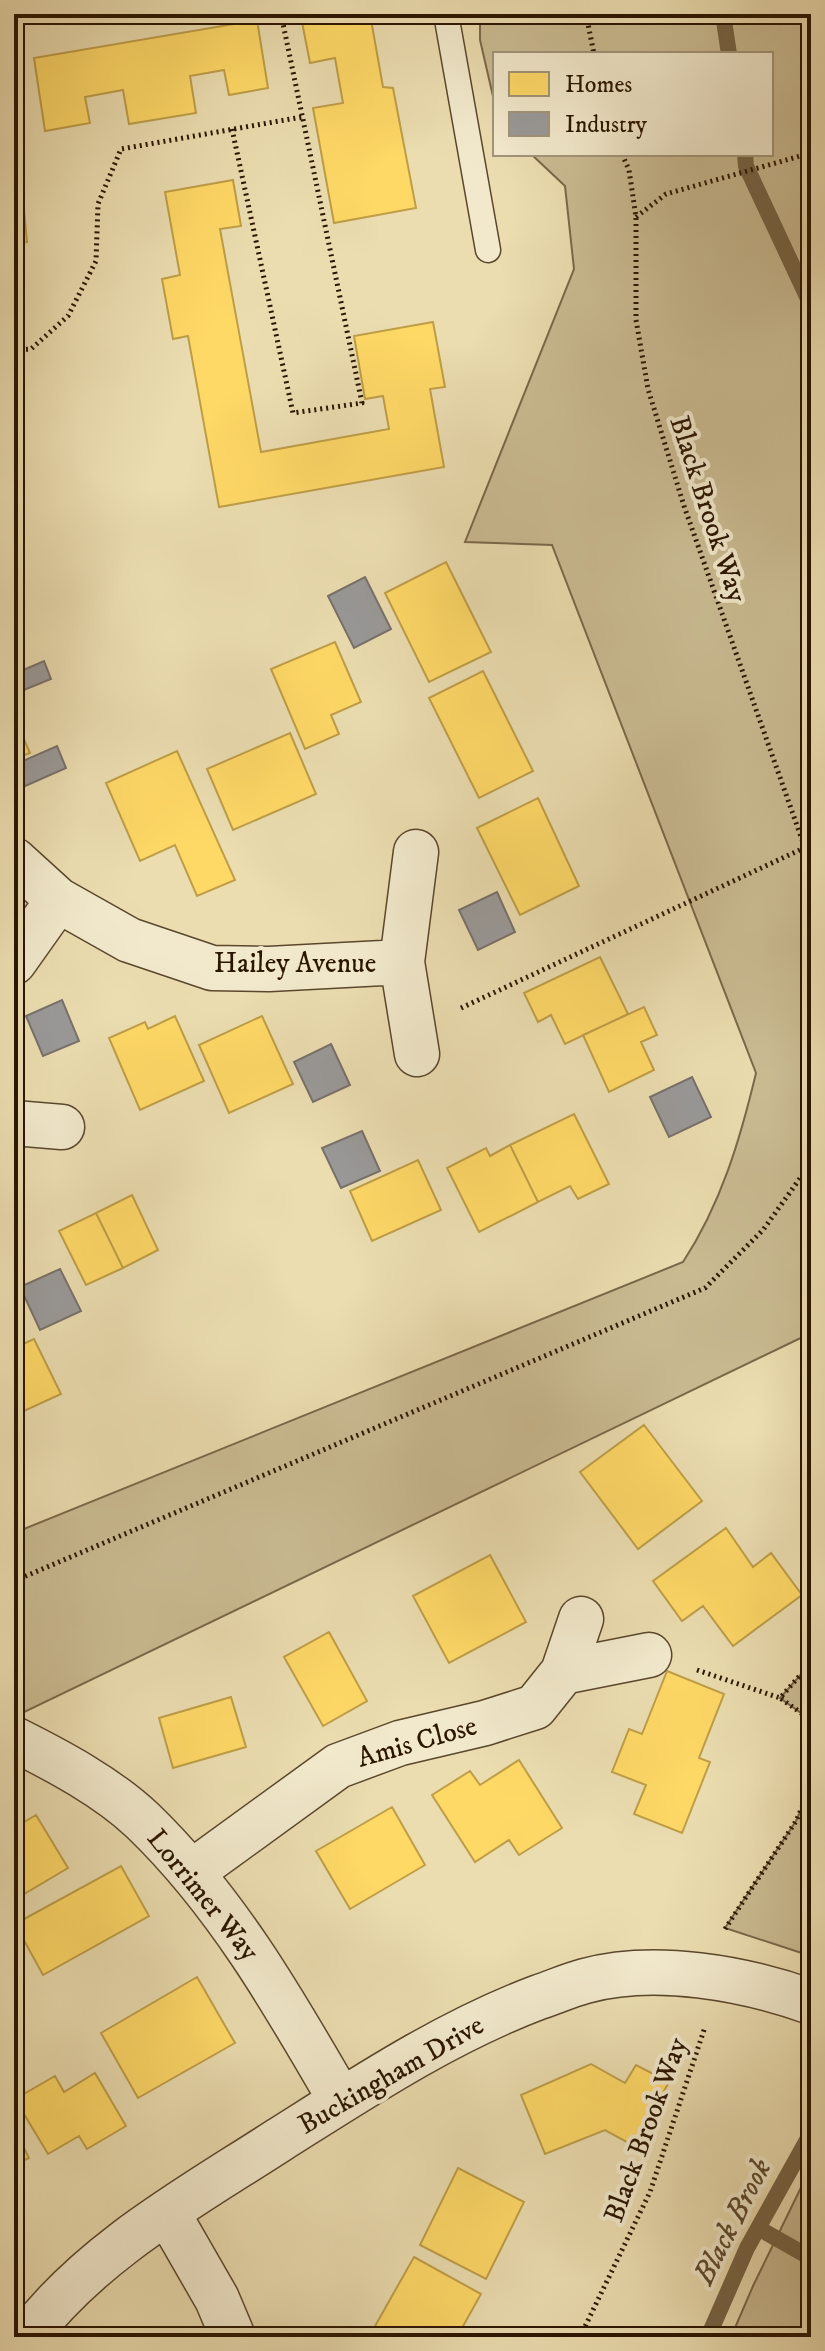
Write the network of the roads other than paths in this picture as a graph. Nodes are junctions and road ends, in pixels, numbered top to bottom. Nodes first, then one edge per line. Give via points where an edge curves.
1 (446, 14) edge
2 (488, 250) dead end
3 (416, 852) dead end
4 (14, 860) edge
5 (58, 900) junction
6 (14, 962) edge
7 (402, 962) junction
8 (415, 1042) road end
9 (14, 1123) edge
10 (62, 1127) dead end
11 (581, 1619) dead end
12 (649, 1655) road end
13 (563, 1672) junction
14 (14, 1739) edge
15 (192, 1872) junction
16 (811, 2002) edge
17 (341, 2101) junction
18 (167, 2212) junction
19 (24, 2333) edge
20 (233, 2337) edge

1 - 2 lane
3 - 7 street, Hailey Avenue
4 - 5 street, Hailey Avenue
5 - 6 street
5 - 7 street, Hailey Avenue via 129,940 212,968
7 - 8 street, Hailey Avenue
9 - 10 street
11 - 13 street, Amis Close
12 - 13 street
13 - 15 street, Amis Close via 535,1707 400,1743 338,1766
14 - 15 street, Lorrimer Way via 67,1765 141,1819
15 - 17 street, Lorrimer Way via 277,1989
16 - 17 street, Buckingham Drive via 659,1971 586,1980 474,2024
17 - 18 street, Buckingham Drive
18 - 19 street, Buckingham Drive via 103,2260
18 - 20 street

